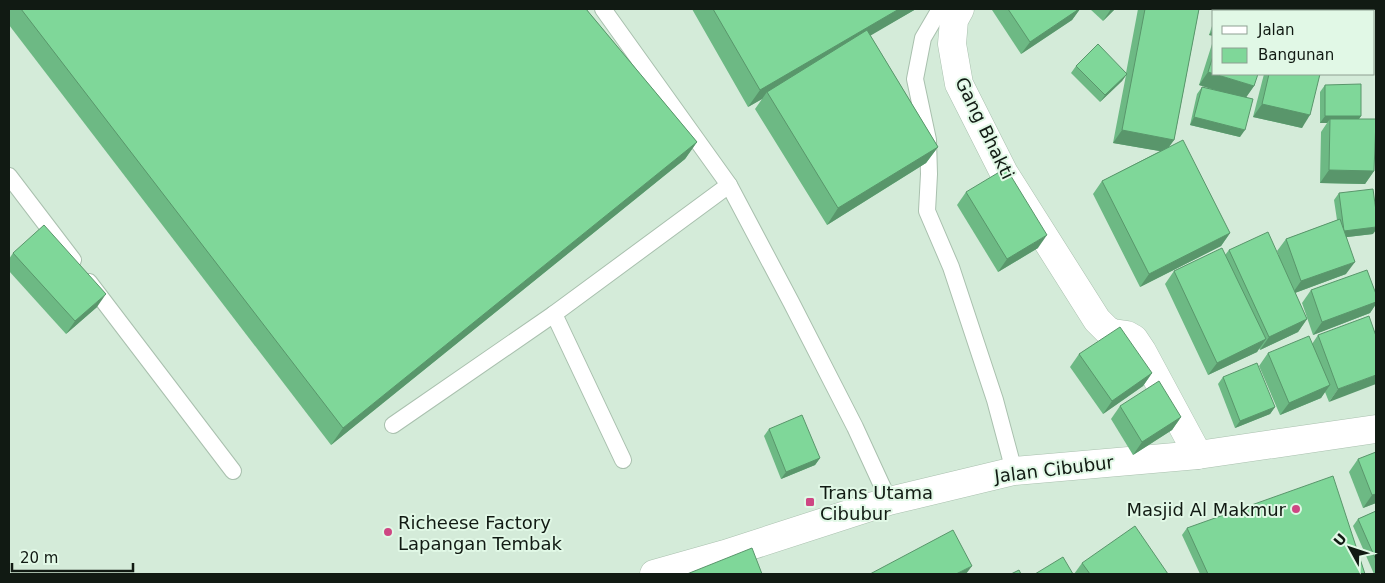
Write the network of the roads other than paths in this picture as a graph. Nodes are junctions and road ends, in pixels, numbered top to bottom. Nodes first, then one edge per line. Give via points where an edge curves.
1 (603, 9) edge
2 (940, 9) edge
3 (960, 9) edge
4 (9, 176) edge
5 (729, 185) junction
6 (554, 314) junction
7 (393, 425) dead end
8 (1376, 430) edge
9 (1198, 455) junction
10 (623, 460) dead end
11 (233, 471) dead end
12 (1014, 471) junction
13 (889, 501) junction
14 (654, 574) edge

1 - 5 lane
2 - 12 lane via 923,38 916,79 928,140 928,211 954,276
3 - 9 street, Gang Bhakti via 954,20 952,44 959,84 1004,173 1097,320 1107,330 1134,339
4 - 11 lane
5 - 6 lane
5 - 13 lane via 855,427
6 - 7 lane
6 - 10 lane
8 - 9 street, Jalan Cibubur
9 - 12 street, Jalan Cibubur
12 - 13 street, Jalan Cibubur
13 - 14 street, Jalan Cibubur

